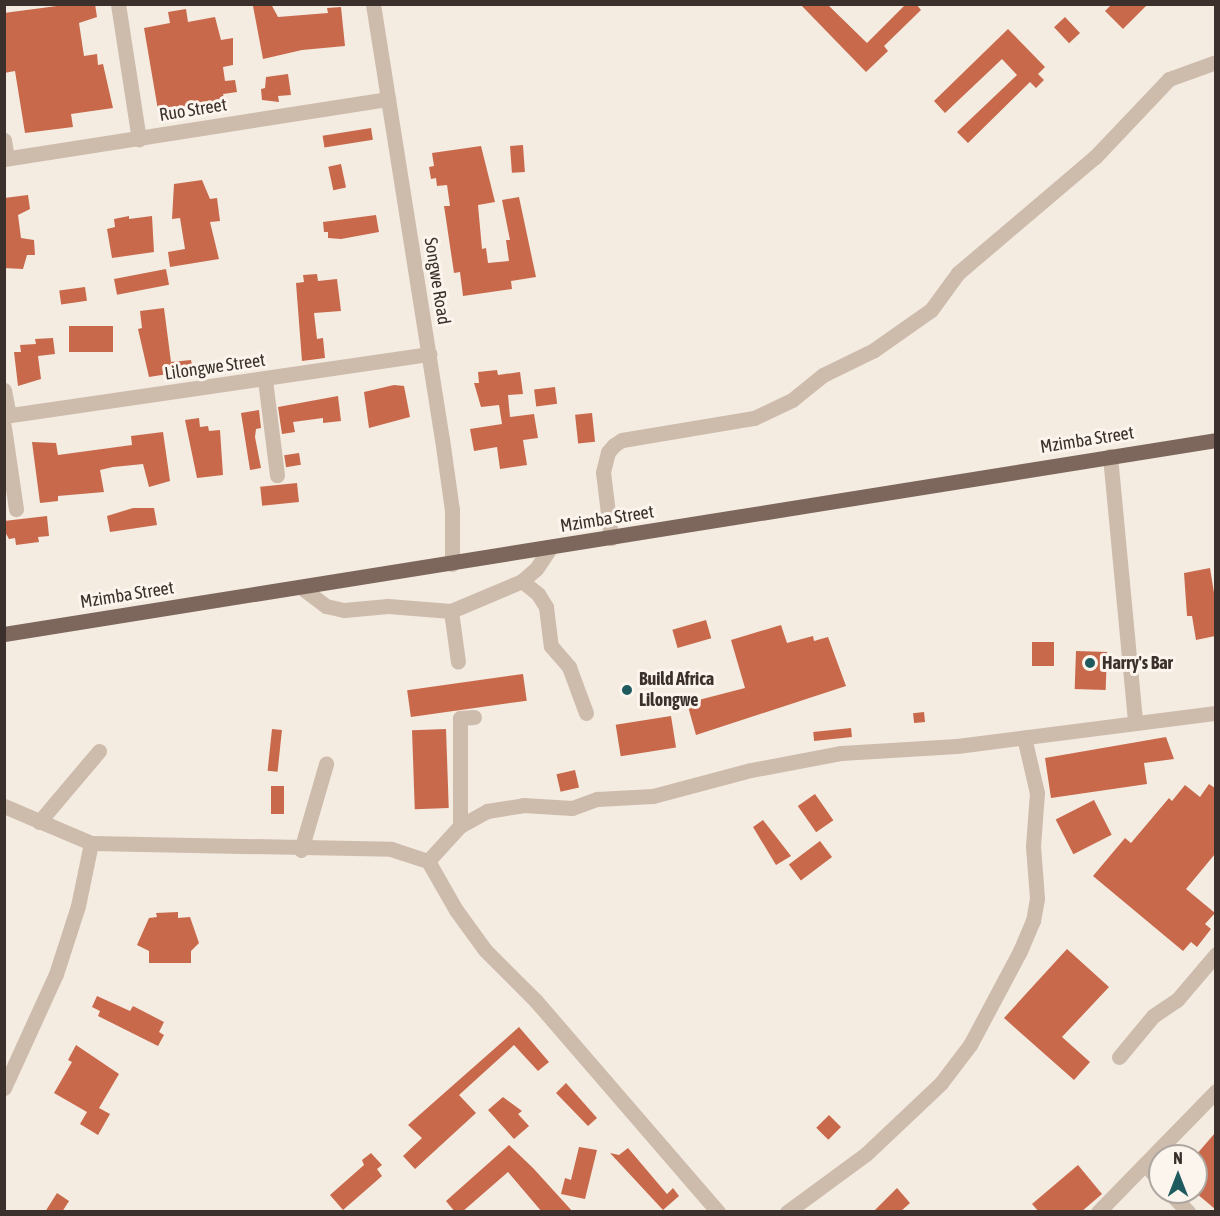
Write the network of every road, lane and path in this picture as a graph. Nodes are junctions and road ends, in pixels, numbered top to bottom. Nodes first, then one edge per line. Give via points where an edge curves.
1 (118, 4) edge
2 (373, 4) edge
3 (1215, 62) edge
4 (388, 99) junction
5 (139, 139) junction
6 (4, 140) edge
7 (6, 159) edge
8 (430, 354) junction
9 (265, 380) junction
10 (4, 390) edge
11 (6, 420) edge
12 (1215, 440) edge
13 (1110, 456) junction
14 (277, 475) dead end
15 (16, 509) dead end
16 (611, 538) junction
17 (550, 548) junction
18 (452, 564) junction
19 (522, 581) junction
20 (302, 588) junction
21 (451, 611) junction
22 (4, 634) edge
23 (458, 662) dead end
24 (586, 713) dead end
25 (1215, 713) edge
26 (474, 717) dead end
27 (1135, 720) junction
28 (1024, 737) junction
29 (99, 751) dead end
30 (326, 764) dead end
31 (4, 806) edge
32 (39, 822) junction
33 (460, 826) junction
34 (91, 843) junction
35 (301, 850) junction
36 (428, 861) junction
37 (1215, 954) edge
38 (1119, 1057) dead end
39 (4, 1088) edge
40 (1214, 1097) edge
41 (1145, 1164) junction
42 (1148, 1167) edge
43 (718, 1212) edge
44 (787, 1212) edge
45 (1098, 1212) edge

1 - 5 street
2 - 4 street, Songwe Road
3 - 16 street via 1169,80 1095,157 958,273 931,310 874,350 823,375 785,404 754,418 622,440 614,445 603,472
4 - 5 street, Ruo Street
4 - 8 street, Songwe Road
5 - 7 street, Ruo Street
6 - 7 street
8 - 9 street, Lilongwe Street
8 - 18 street, Songwe Road via 452,510
9 - 11 street, Lilongwe Street
9 - 14 street
10 - 11 street
11 - 15 street
12 - 13 main road, Mzimba Street
13 - 16 main road, Mzimba Street
13 - 27 street
16 - 17 main road, Mzimba Street
17 - 18 main road, Mzimba Street
17 - 19 street
18 - 20 main road, Mzimba Street
19 - 21 street
19 - 24 street via 546,607 551,646 568,667
20 - 21 street via 326,606 344,610 388,606
20 - 22 main road, Mzimba Street
21 - 23 street
25 - 27 street
26 - 33 street via 460,718
27 - 28 street
28 - 33 street via 841,753 742,772 653,796 597,799 573,808 523,806 487,811
28 - 44 street via 1037,793 1037,898 1033,921 1020,951 970,1045 941,1083 866,1154
29 - 32 street
30 - 35 street
31 - 32 street
32 - 34 street
33 - 36 street
34 - 35 street
34 - 39 street via 78,906 56,974
35 - 36 street via 391,849
36 - 43 street via 485,950 536,1001
37 - 38 street via 1177,1000 1153,1016
40 - 41 street
41 - 42 street
41 - 45 street

